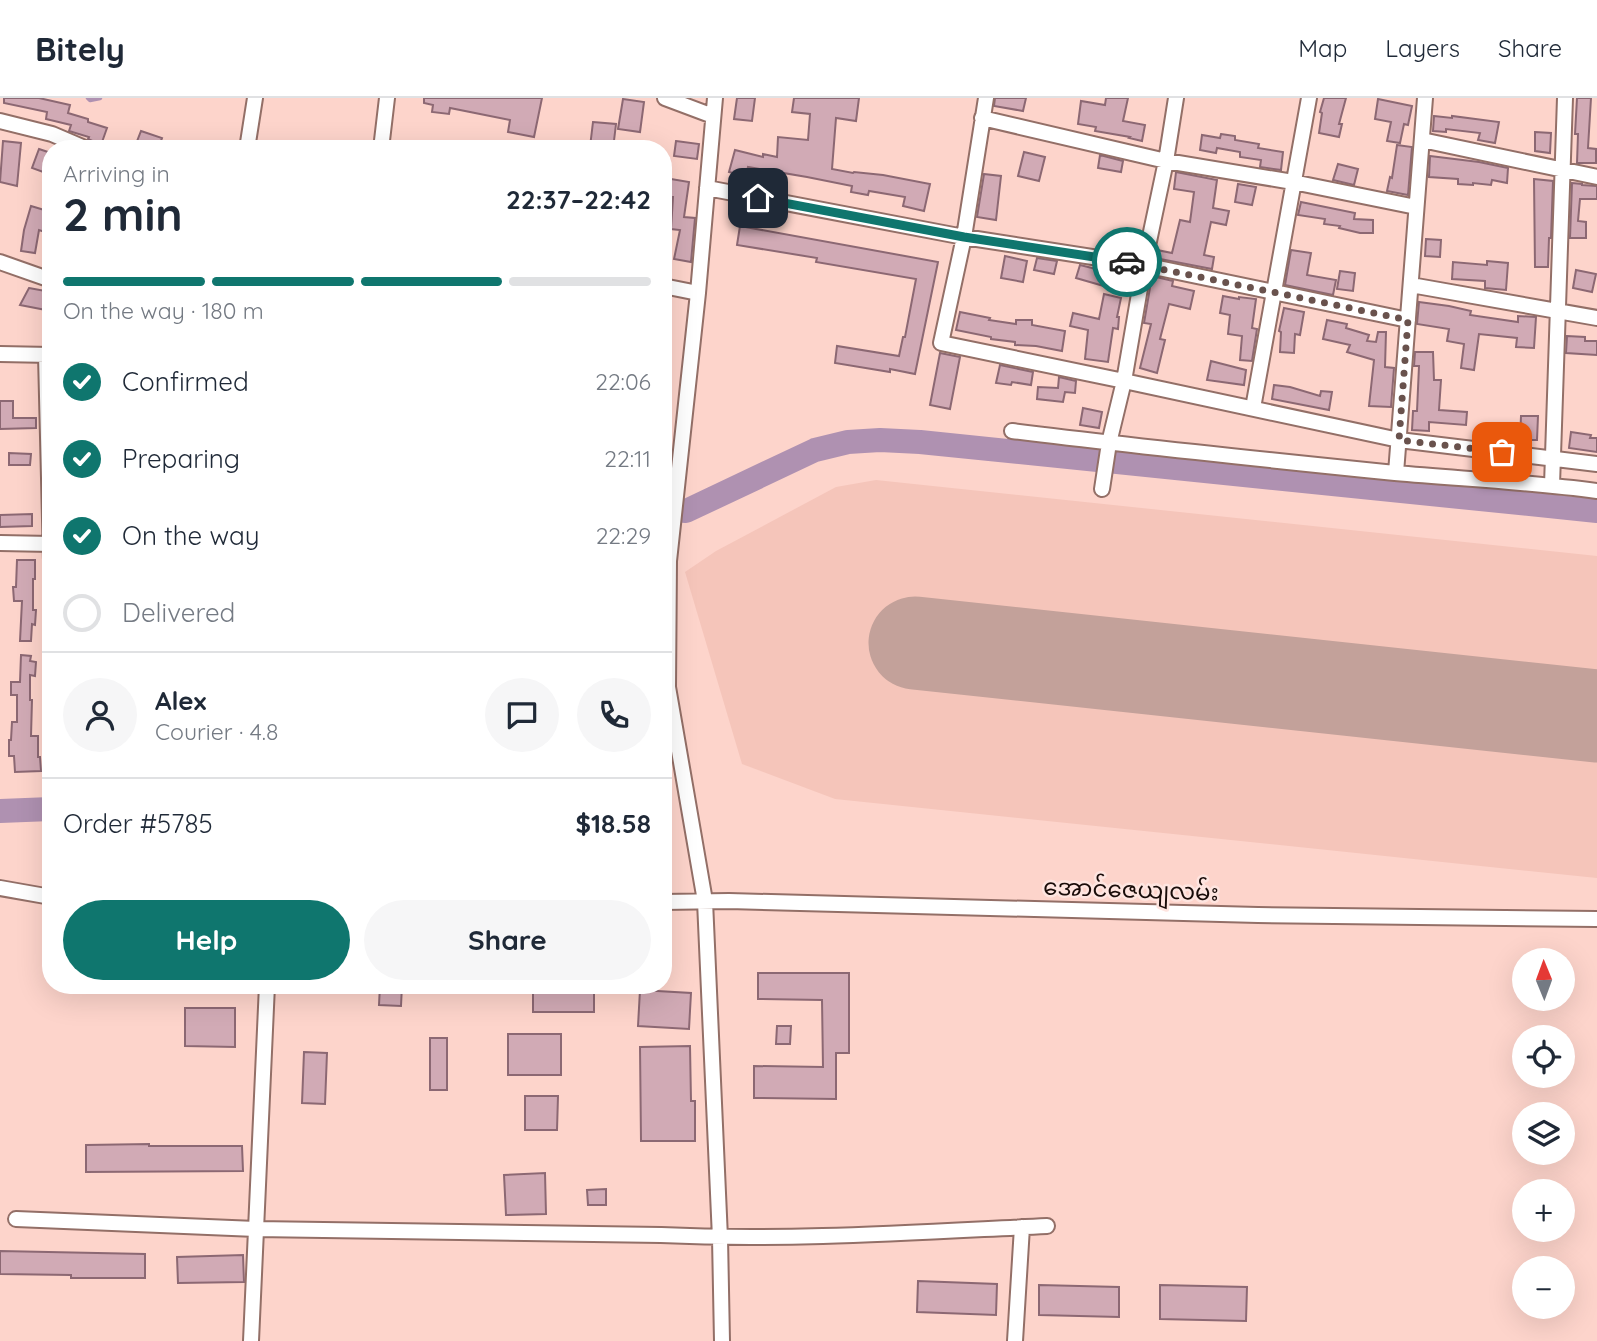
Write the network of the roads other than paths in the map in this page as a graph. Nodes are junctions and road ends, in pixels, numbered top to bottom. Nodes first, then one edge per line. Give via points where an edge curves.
1 (256, 98) edge
2 (387, 98) edge
3 (665, 98) edge
4 (715, 98) edge
5 (986, 98) edge
6 (1175, 98) edge
7 (1309, 98) edge
8 (1565, 98) edge
9 (1420, 99) edge
10 (713, 116) junction
11 (982, 118) junction
12 (0, 121) edge
13 (66, 140) edge
14 (249, 140) edge
15 (382, 140) edge
16 (1422, 141) junction
17 (1166, 161) junction
18 (1562, 170) junction
19 (1597, 177) edge
20 (1293, 183) junction
21 (707, 188) junction
22 (1416, 207) junction
23 (964, 237) junction
24 (0, 262) edge
25 (1143, 265) junction
26 (42, 277) edge
27 (1410, 285) junction
28 (672, 288) edge
29 (1274, 292) junction
30 (698, 293) junction
31 (1559, 313) junction
32 (1597, 318) edge
33 (1408, 320) junction
34 (0, 354) edge
35 (42, 355) edge
36 (1124, 381) junction
37 (1253, 408) junction
38 (1012, 431) dead end
39 (1399, 440) junction
40 (1109, 443) junction
41 (1554, 459) junction
42 (1597, 464) edge
43 (1396, 473) junction
44 (1552, 485) junction
45 (1102, 489) dead end
46 (1597, 491) edge
47 (672, 531) edge
48 (0, 542) edge
49 (42, 544) edge
50 (672, 710) edge
51 (0, 888) edge
52 (42, 895) edge
53 (705, 901) junction
54 (672, 902) edge
55 (1597, 919) edge
56 (267, 994) edge
57 (16, 1219) dead end
58 (1047, 1226) dead end
59 (1022, 1227) junction
60 (256, 1229) junction
61 (720, 1238) junction
62 (251, 1341) edge
63 (722, 1341) edge
64 (1015, 1341) edge

1 - 14 street
2 - 15 street
3 - 10 street
4 - 10 street
5 - 11 street
6 - 17 street
7 - 20 street
8 - 18 street
9 - 16 street
10 - 21 street
11 - 17 street
11 - 23 street
12 - 13 street
16 - 18 street
16 - 22 street
17 - 20 street
17 - 25 street
18 - 19 street
18 - 31 street
20 - 22 street
20 - 29 street
21 - 23 street
21 - 30 street
22 - 27 street
23 - 25 street
23 - 36 street via 941,343
24 - 26 street
25 - 29 street
25 - 36 street
27 - 31 street
27 - 33 street
28 - 30 street
29 - 33 street
29 - 37 street
30 - 47 street
31 - 32 street
31 - 41 street
33 - 39 street
34 - 35 street
36 - 37 street
36 - 40 street
37 - 39 street
38 - 40 street
39 - 41 street
39 - 43 street
40 - 43 street
40 - 45 street
41 - 42 street
41 - 44 street
43 - 44 street
44 - 46 street
48 - 49 street
50 - 53 street
51 - 52 street
53 - 54 street, အောင်ဇေယျလမ်း
53 - 55 street, အောင်ဇေယျလမ်း
53 - 61 street
56 - 60 street
57 - 60 street
58 - 59 street
59 - 61 street
59 - 64 street
60 - 61 street
60 - 62 street
61 - 63 street

